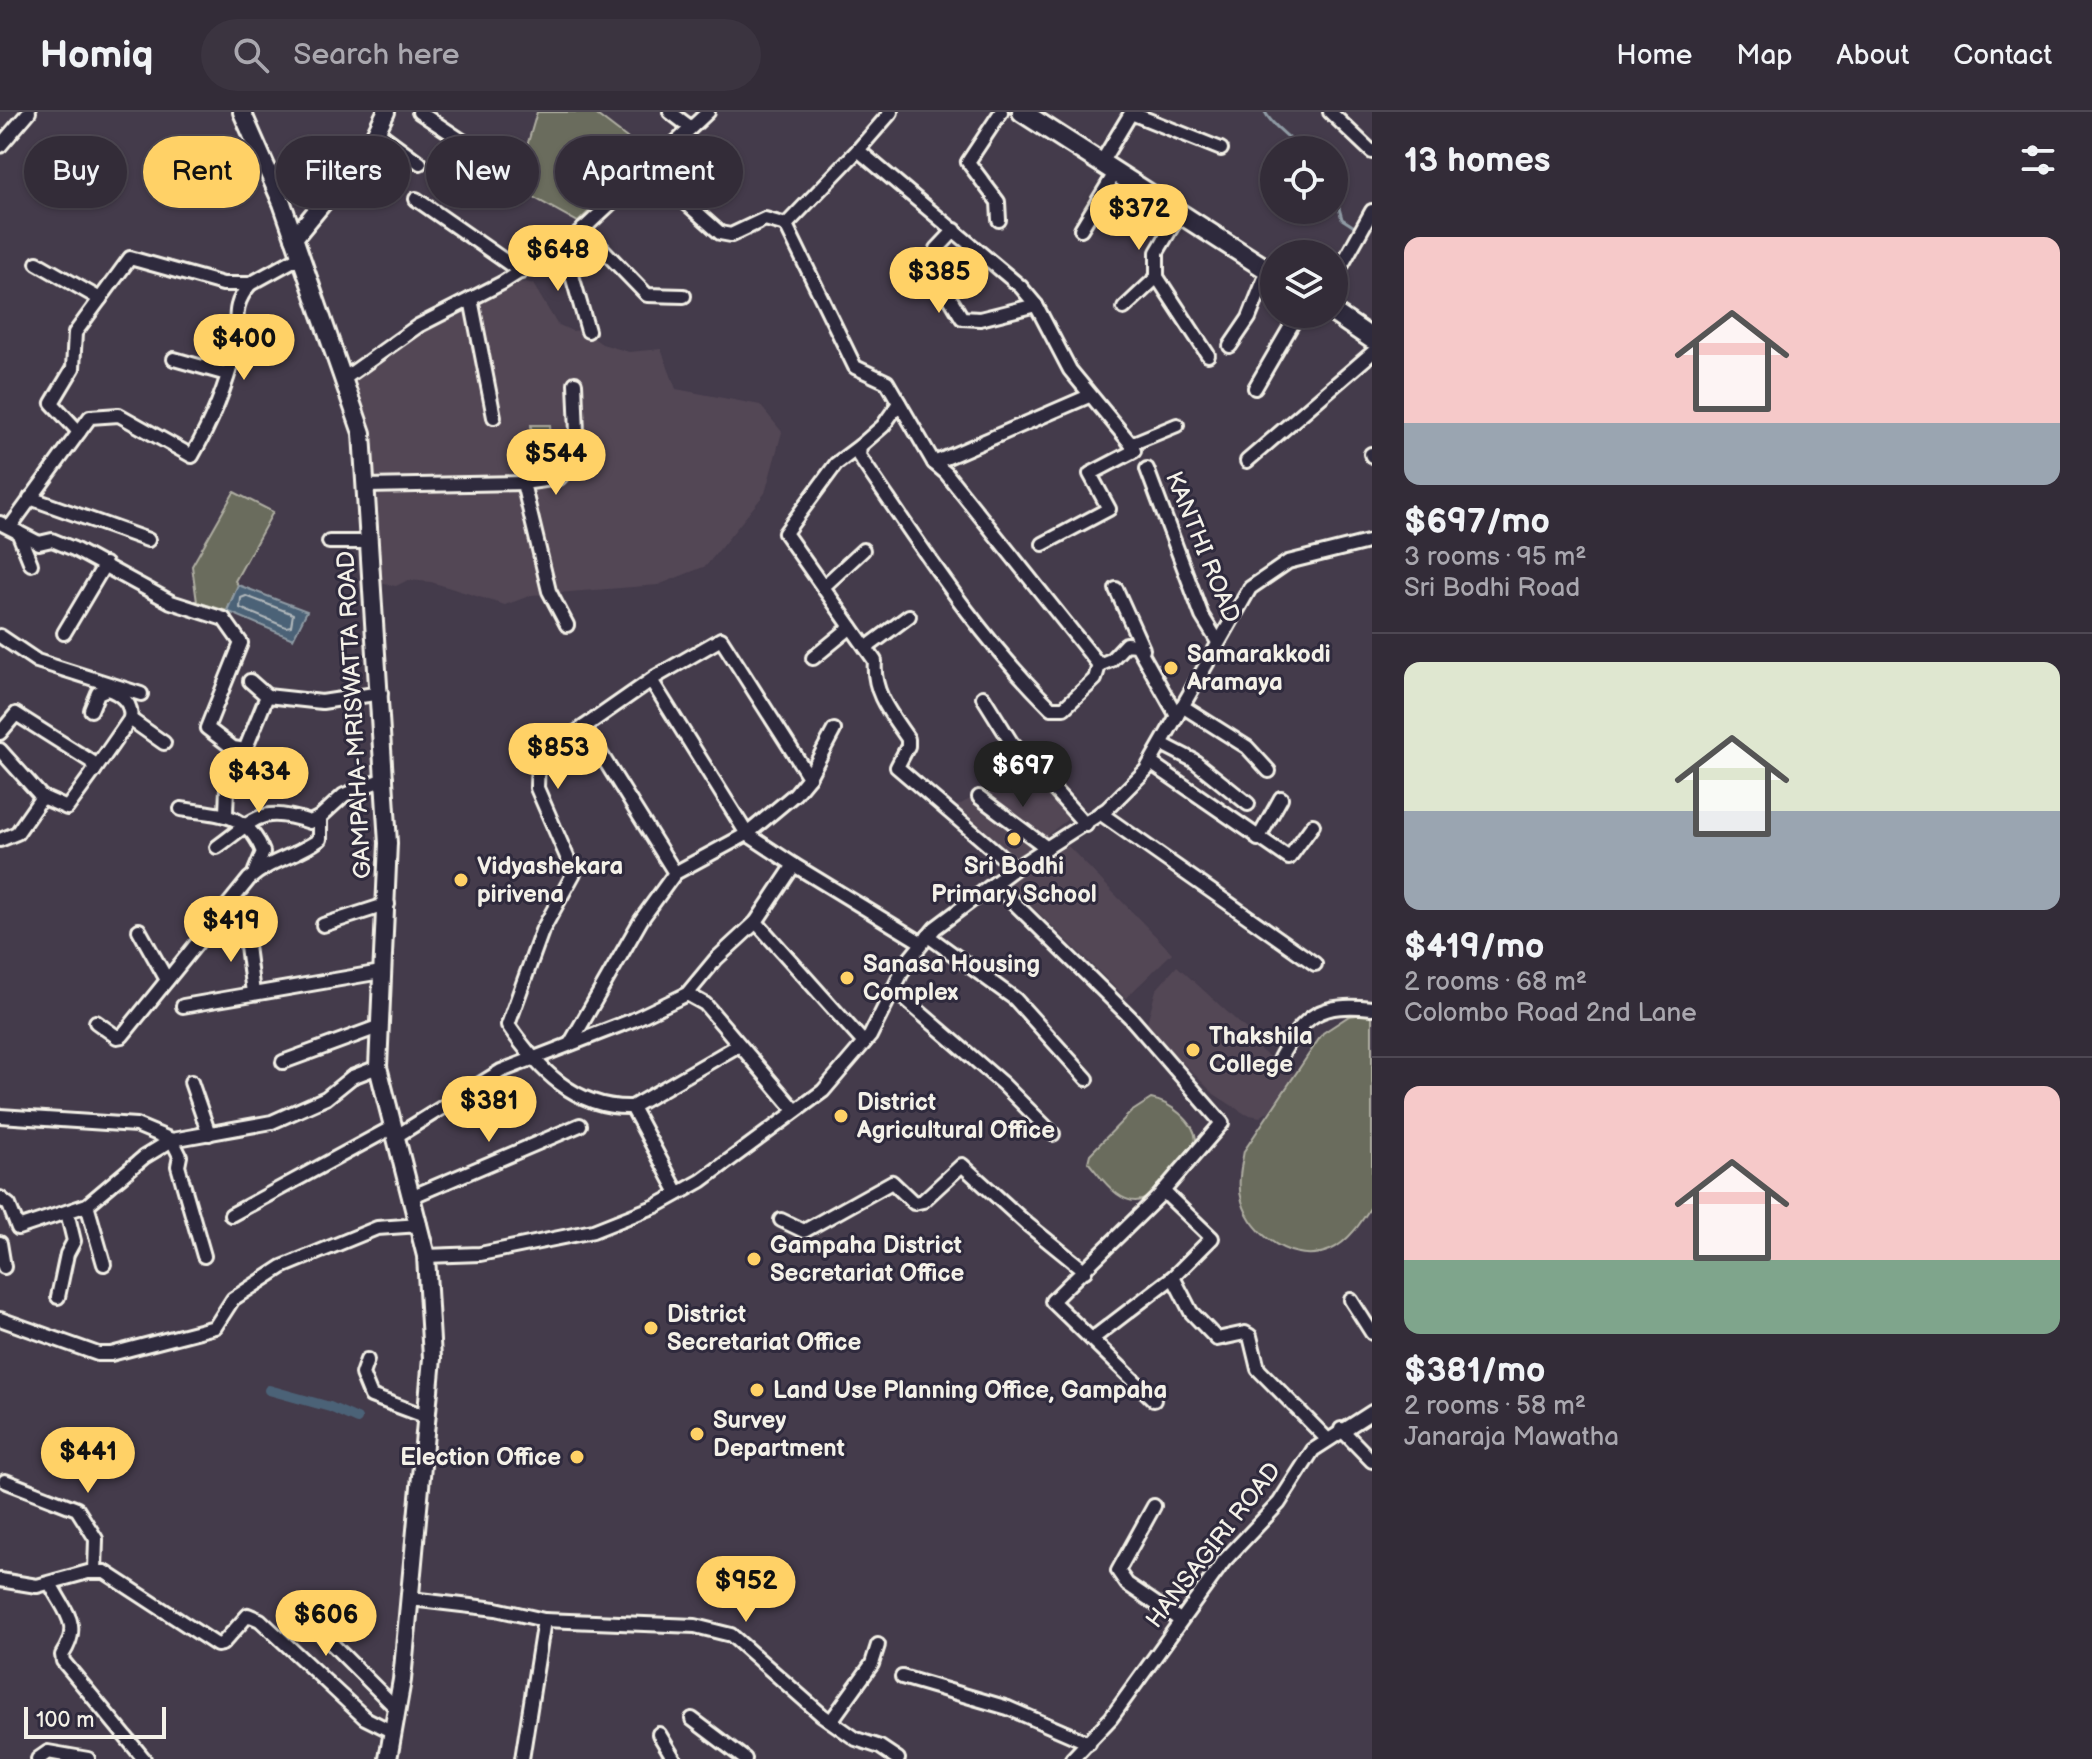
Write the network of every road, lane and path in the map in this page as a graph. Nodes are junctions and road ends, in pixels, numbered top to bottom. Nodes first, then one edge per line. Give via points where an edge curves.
1 (29, 112) edge
2 (242, 112) edge
3 (386, 112) edge
4 (419, 112) edge
5 (670, 112) edge
6 (708, 112) edge
7 (891, 112) edge
8 (1001, 112) edge
9 (1022, 112) edge
10 (1330, 112) edge
11 (690, 127) junction
12 (378, 132) junction
13 (375, 136) edge
14 (455, 136) edge
15 (681, 136) edge
16 (0, 146) edge
17 (1221, 149) dead end
18 (858, 150) junction
19 (1372, 152) edge
20 (420, 163) dead end
21 (1108, 168) junction
22 (416, 199) dead end
23 (318, 208) edge
24 (605, 208) edge
25 (692, 208) edge
26 (1372, 211) edge
27 (1180, 213) junction
28 (999, 220) dead end
29 (786, 225) junction
30 (583, 229) junction
31 (1081, 229) dead end
32 (955, 230) junction
33 (294, 238) junction
34 (563, 244) junction
35 (1348, 254) edge
36 (301, 256) junction
37 (37, 263) dead end
38 (1260, 265) edge
39 (521, 272) junction
40 (1157, 277) junction
41 (250, 284) junction
42 (1260, 295) edge
43 (684, 296) dead end
44 (100, 299) junction
45 (471, 299) junction
46 (1036, 305) junction
47 (1124, 308) dead end
48 (1348, 323) edge
49 (1290, 328) edge
50 (588, 331) dead end
51 (1372, 339) edge
52 (1230, 346) dead end
53 (1372, 353) edge
54 (1208, 355) dead end
55 (174, 359) dead end
56 (227, 374) junction
57 (345, 378) junction
58 (575, 383) dead end
59 (1255, 388) dead end
60 (1089, 396) junction
61 (899, 403) junction
62 (494, 417) dead end
63 (1177, 425) dead end
64 (79, 432) junction
65 (1131, 444) junction
66 (860, 446) junction
67 (1247, 461) dead end
68 (934, 463) junction
69 (1147, 469) dead end
70 (523, 483) junction
71 (366, 486) junction
72 (30, 498) junction
73 (9, 527) edge
74 (148, 540) dead end
75 (1372, 541) edge
76 (329, 542) dead end
77 (369, 542) junction
78 (1043, 544) dead end
79 (863, 550) dead end
80 (31, 564) dead end
81 (105, 564) junction
82 (823, 587) junction
83 (1116, 589) dead end
84 (909, 616) dead end
85 (567, 625) dead end
86 (851, 627) junction
87 (64, 633) dead end
88 (0, 636) edge
89 (1218, 642) junction
90 (866, 648) junction
91 (1144, 651) junction
92 (813, 658) dead end
93 (1099, 665) junction
94 (651, 680) junction
95 (250, 681) dead end
96 (381, 693) junction
97 (141, 694) dead end
98 (267, 696) junction
99 (983, 697) dead end
100 (91, 710) dead end
101 (1180, 711) junction
102 (130, 719) junction
103 (584, 727) junction
104 (834, 730) dead end
105 (0, 733) edge
106 (164, 743) dead end
107 (1162, 744) junction
108 (0, 750) edge
109 (1151, 763) junction
110 (228, 764) dead end
111 (94, 771) junction
112 (1269, 771) dead end
113 (809, 777) junction
114 (386, 778) junction
115 (42, 797) junction
116 (979, 797) dead end
117 (1281, 798) dead end
118 (1248, 804) dead end
119 (181, 809) dead end
120 (226, 813) junction
121 (1100, 813) junction
122 (320, 817) junction
123 (1086, 825) junction
124 (1313, 825) dead end
125 (245, 827) junction
126 (747, 834) junction
127 (1258, 839) junction
128 (0, 840) edge
129 (217, 847) dead end
130 (1047, 848) junction
131 (794, 865) junction
132 (1015, 868) junction
133 (675, 873) junction
134 (251, 877) junction
135 (995, 884) junction
136 (388, 904) junction
137 (756, 922) junction
138 (323, 925) dead end
139 (139, 930) dead end
140 (245, 930) dead end
141 (925, 939) junction
142 (1315, 964) dead end
143 (381, 972) junction
144 (167, 980) junction
145 (893, 989) junction
146 (253, 993) junction
147 (687, 994) junction
148 (183, 1006) dead end
149 (1372, 1008) edge
150 (96, 1022) dead end
151 (378, 1027) junction
152 (864, 1043) junction
153 (570, 1044) junction
154 (739, 1045) junction
155 (534, 1057) junction
156 (1280, 1058) dead end
157 (283, 1062) dead end
158 (378, 1067) junction
159 (1087, 1079) dead end
160 (191, 1082) dead end
161 (632, 1107) junction
162 (795, 1110) junction
163 (0, 1116) edge
164 (580, 1125) dead end
165 (394, 1132) junction
166 (209, 1134) junction
167 (1053, 1134) dead end
168 (172, 1140) junction
169 (1163, 1191) junction
170 (678, 1193) junction
171 (413, 1196) junction
172 (0, 1198) edge
173 (87, 1205) junction
174 (67, 1212) junction
175 (231, 1215) dead end
176 (781, 1220) dead end
177 (420, 1225) junction
178 (18, 1228) junction
179 (0, 1241) edge
180 (204, 1256) dead end
181 (426, 1256) junction
182 (104, 1264) dead end
183 (4, 1267) dead end
184 (1085, 1271) junction
185 (1173, 1277) junction
186 (58, 1297) dead end
187 (1351, 1300) dead end
188 (0, 1319) edge
189 (1372, 1333) edge
190 (1092, 1339) junction
191 (367, 1360) dead end
192 (1154, 1400) dead end
193 (1372, 1412) edge
194 (427, 1417) junction
195 (1341, 1429) junction
196 (1327, 1439) junction
197 (1372, 1461) edge
198 (5, 1481) dead end
199 (1154, 1506) dead end
200 (95, 1571) junction
201 (0, 1580) edge
202 (51, 1585) junction
203 (411, 1599) junction
204 (544, 1620) junction
205 (1180, 1620) junction
206 (318, 1630) dead end
207 (878, 1645) dead end
208 (902, 1677) dead end
209 (397, 1709) junction
210 (692, 1719) dead end
211 (831, 1721) junction
212 (393, 1732) junction
213 (659, 1734) dead end
214 (1089, 1743) junction
215 (38, 1759) edge
216 (88, 1759) edge
217 (144, 1759) edge
218 (388, 1759) edge
219 (522, 1759) edge
220 (674, 1759) edge
221 (745, 1759) edge
222 (898, 1759) edge
223 (1072, 1759) edge

1 - 16 street
2 - 33 main road, GAMPAHA-MRISWATTA ROAD
3 - 12 main road
4 - 14 street
5 - 11 street
6 - 11 street
7 - 18 street
8 - 28 street via 968,162 998,202
9 - 21 highway
10 - 19 street
11 - 15 street
12 - 13 main road
12 - 20 street
17 - 21 street via 1131,113
18 - 29 street
18 - 32 street
21 - 27 highway
21 - 31 street
22 - 39 street
23 - 33 main road
24 - 30 street
25 - 29 street via 720,233 731,235 765,219
26 - 35 street
27 - 38 highway
27 - 40 street via 1157,252
29 - 61 street via 855,367 887,382
30 - 34 street
30 - 43 street via 647,295
32 - 46 street
32 - 46 street via 937,249 933,270 962,318 980,319
33 - 36 main road, GAMPAHA-MRISWATTA ROAD
34 - 39 street
34 - 50 street
36 - 41 street
36 - 57 main road, GAMPAHA-MRISWATTA ROAD
37 - 44 street
39 - 45 street
40 - 47 street
40 - 54 street
41 - 44 street via 223,284 130,258
41 - 56 street via 238,299 236,345
42 - 52 street
44 - 64 street via 75,333 73,368 52,403
45 - 57 street via 418,326
45 - 62 street
46 - 60 street
48 - 51 highway
49 - 59 street
53 - 67 street
55 - 56 street
56 - 64 street via 211,422 192,456 119,415 90,417
57 - 71 main road, GAMPAHA-MRISWATTA ROAD via 362,433
58 - 70 street via 578,458 559,478
60 - 65 street
60 - 68 street
61 - 66 street
61 - 68 street
63 - 65 street
64 - 72 street
65 - 78 street via 1134,451 1090,474 1109,509
66 - 82 street via 836,464 785,533
66 - 93 street via 859,456 936,572 1051,708 1064,708 1095,679
68 - 93 street
69 - 89 street, KANTHI ROAD via 1202,616
70 - 71 street
70 - 85 street via 549,591
71 - 77 main road, GAMPAHA-MRISWATTA ROAD
72 - 73 street
72 - 74 street
73 - 80 street
73 - 81 street via 39,543 52,540
75 - 89 street via 1288,562 1250,588
76 - 77 street
77 - 96 main road, GAMPAHA-MRISWATTA ROAD
79 - 82 street
81 - 87 street
81 - 98 street via 171,602 224,619 234,629 241,643 207,728 216,738 245,750
82 - 86 street
83 - 91 street
84 - 90 street
86 - 90 street
86 - 92 street
88 - 97 street via 37,661
89 - 101 street
90 - 132 street via 875,661 882,702 908,739 897,767
91 - 93 street via 1131,642
91 - 101 street
94 - 103 street
94 - 113 street via 721,639
94 - 126 street
95 - 98 street
96 - 98 street via 322,702
96 - 114 main road, GAMPAHA-MRISWATTA ROAD
99 - 123 street via 1011,742
100 - 102 street via 98,693 107,689 128,703
101 - 107 street
101 - 112 street via 1247,747
102 - 106 street
102 - 111 street
103 - 133 street
103 - 155 street via 538,758 537,788 574,873 542,931 510,1012 508,1025
104 - 113 street
105 - 111 street via 16,714 92,762
107 - 109 street
107 - 118 street via 1193,760
108 - 115 street
109 - 121 street
109 - 127 street
110 - 120 street
111 - 115 street via 67,808
113 - 126 street
114 - 122 street via 344,795
114 - 136 main road, GAMPAHA-MRISWATTA ROAD
115 - 128 street via 17,833
116 - 130 street
117 - 127 street
119 - 120 street
120 - 125 street
121 - 123 street
121 - 142 street
122 - 125 street via 310,822 280,812 262,815
122 - 134 street via 320,839
123 - 130 street
124 - 127 street via 1289,858
125 - 129 street
125 - 134 street via 257,836 263,852
126 - 131 street
126 - 133 street
130 - 132 street
131 - 137 street
131 - 141 street via 894,929
132 - 135 street
133 - 153 street via 641,920
134 - 144 street
135 - 141 street
135 - 169 street via 1130,1017 1222,1123
136 - 138 street
136 - 143 main road, GAMPAHA-MRISWATTA ROAD
137 - 147 street
137 - 152 street
139 - 144 street
140 - 146 street
141 - 145 street
141 - 159 street via 1015,999
143 - 146 street
143 - 151 main road, GAMPAHA-MRISWATTA ROAD
144 - 150 street via 122,1036
145 - 152 street
145 - 167 street
146 - 148 street
147 - 153 street
147 - 154 street via 705,1004
149 - 156 street via 1327,1007 1311,1016
151 - 157 street
151 - 158 main road, GAMPAHA-MRISWATTA ROAD
152 - 162 street via 823,1091
153 - 155 street
154 - 161 street
154 - 162 street
155 - 161 street via 557,1081 588,1101 607,1108
155 - 165 street
158 - 165 main road, GAMPAHA-MRISWATTA ROAD
158 - 166 street via 272,1122
160 - 166 street
161 - 170 street
162 - 170 street
163 - 168 street via 136,1125
164 - 171 street
165 - 171 main road, GAMPAHA-MRISWATTA ROAD
165 - 175 street
166 - 168 street
168 - 173 street
168 - 180 street
169 - 184 street
169 - 185 street via 1212,1238
170 - 181 street via 593,1231 480,1254
171 - 177 main road, GAMPAHA-MRISWATTA ROAD
172 - 178 street via 9,1205
173 - 174 street
173 - 182 street
174 - 178 street
174 - 186 street via 74,1241
176 - 184 street via 804,1231 892,1182 914,1203 923,1201 962,1165
177 - 181 main road, GAMPAHA-MRISWATTA ROAD
177 - 188 street via 377,1228 295,1261 233,1299 215,1327 111,1354
178 - 179 street
179 - 183 street
181 - 194 main road, GAMPAHA-MRISWATTA ROAD via 432,1358
184 - 190 street via 1052,1301
185 - 190 street
185 - 196 street via 1191,1312 1217,1339 1250,1336 1258,1369
187 - 189 street
190 - 192 street
191 - 194 street via 362,1378 371,1396
193 - 195 street, HANSAGIRI ROAD
194 - 203 main road, GAMPAHA-MRISWATTA ROAD
195 - 196 street, HANSAGIRI ROAD
195 - 197 street
196 - 205 street, HANSAGIRI ROAD
198 - 200 street via 77,1509 96,1539
199 - 205 street via 1118,1571 1127,1584
200 - 202 street
200 - 212 street via 115,1577 217,1645 248,1615 260,1620 365,1718
201 - 202 street
202 - 217 street via 74,1630 63,1661
203 - 204 street
203 - 209 main road, GAMPAHA-MRISWATTA ROAD
204 - 211 street via 695,1626 731,1635
204 - 219 street
205 - 214 street, HANSAGIRI ROAD
206 - 209 street
207 - 211 street via 872,1664
208 - 214 street via 1008,1708
209 - 212 main road, GAMPAHA-MRISWATTA ROAD
210 - 221 street
211 - 222 street
212 - 218 main road, GAMPAHA-MRISWATTA ROAD
213 - 220 street
214 - 223 street, HANSAGIRI ROAD
215 - 216 street via 48,1752

